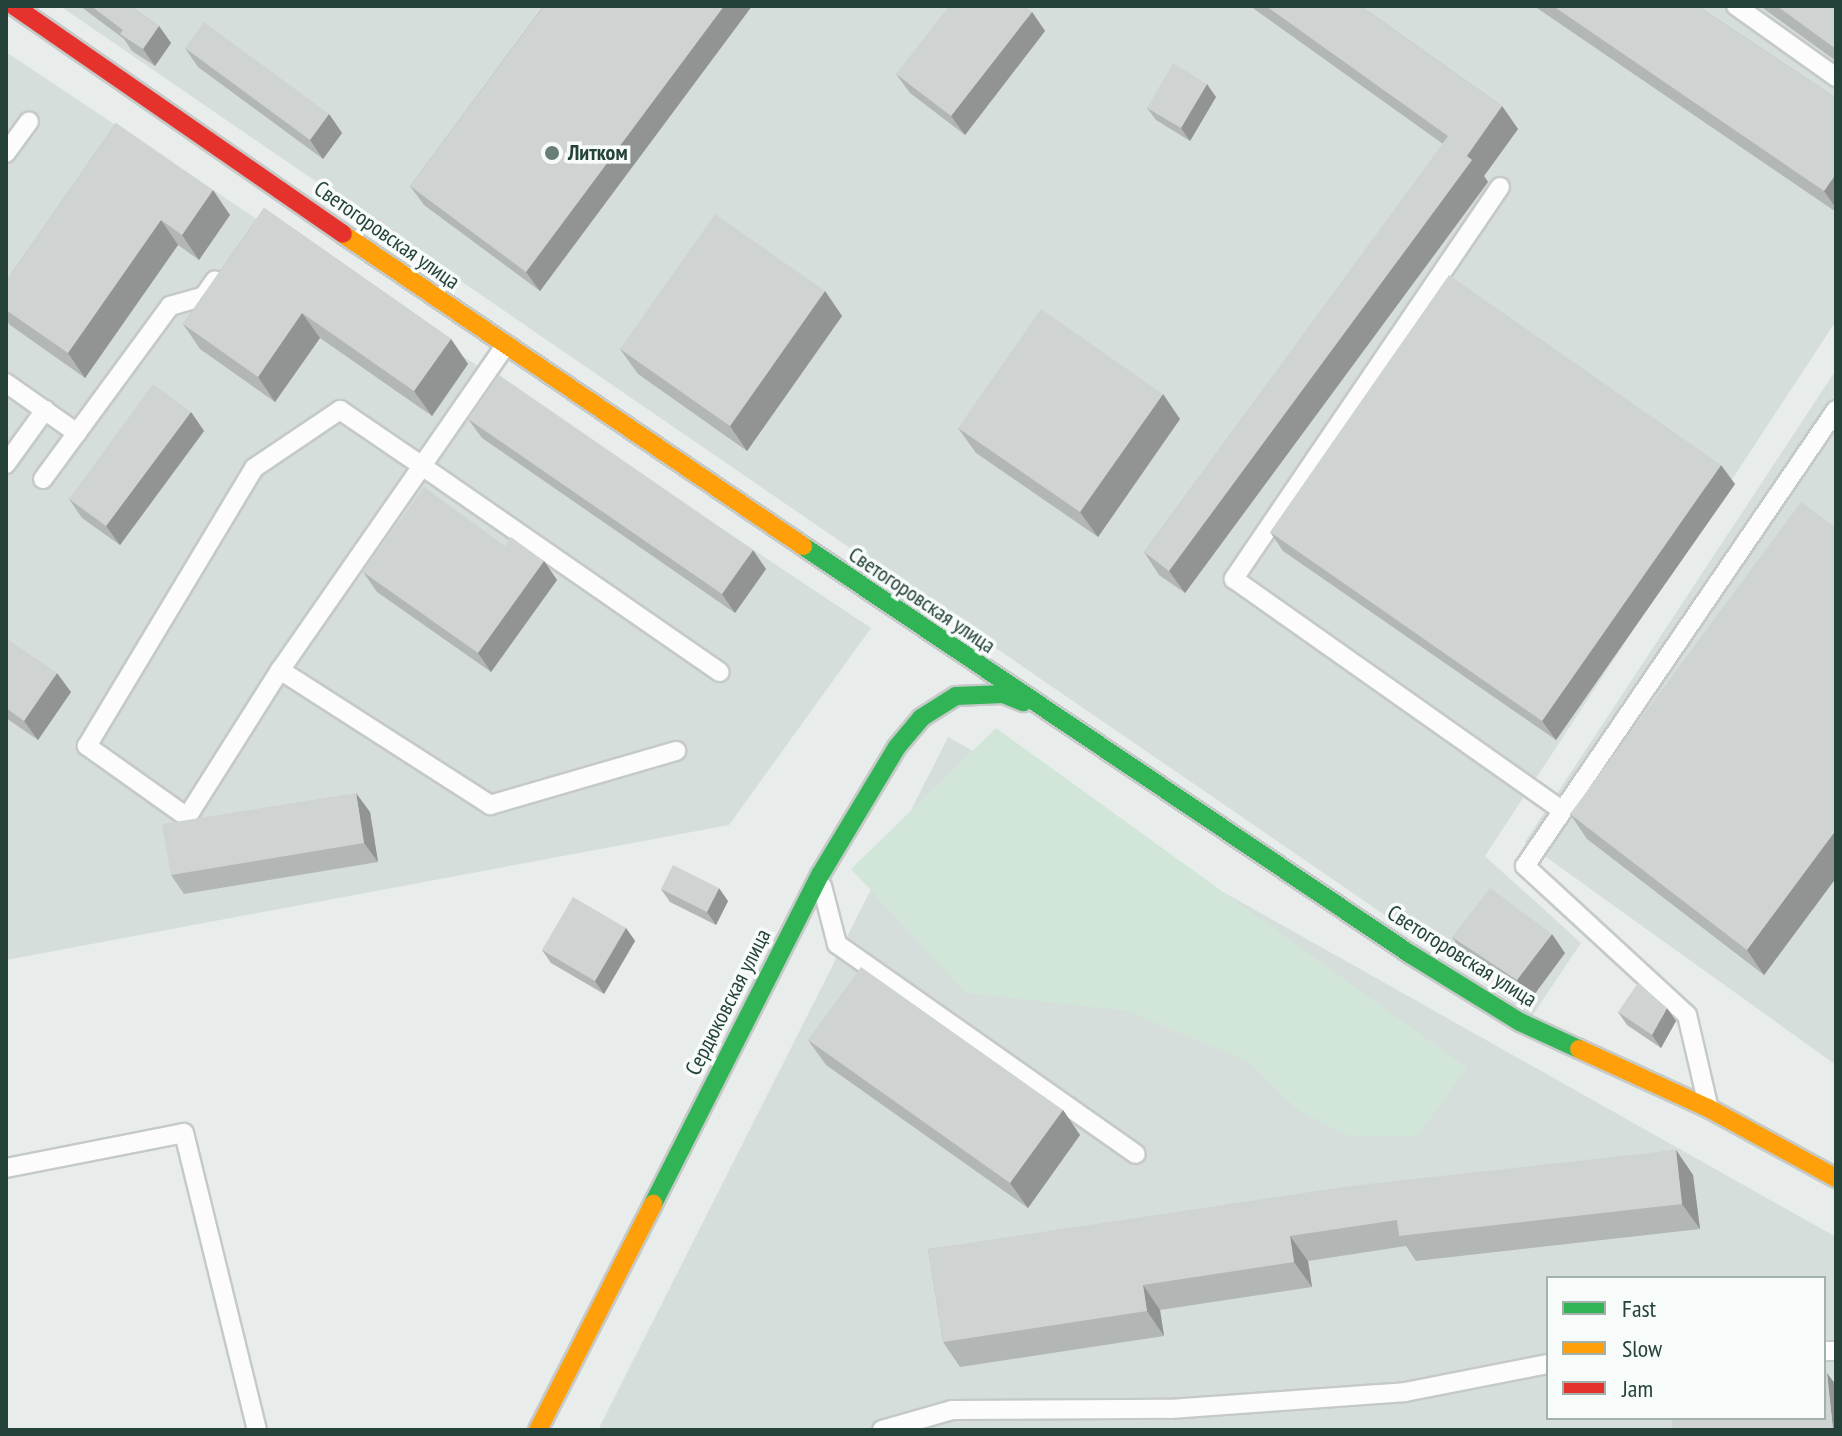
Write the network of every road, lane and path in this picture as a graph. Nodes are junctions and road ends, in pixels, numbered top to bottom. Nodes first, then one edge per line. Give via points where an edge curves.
1 (14, 6) edge
2 (1736, 6) edge
3 (1836, 77) edge
4 (29, 121) dead end
5 (6, 153) edge
6 (1500, 187) dead end
7 (229, 260) edge
8 (505, 346) junction
9 (6, 383) edge
10 (45, 410) junction
11 (1836, 410) edge
12 (77, 433) junction
13 (6, 464) edge
14 (422, 466) junction
15 (43, 479) dead end
16 (280, 670) junction
17 (720, 672) dead end
18 (1037, 707) junction
19 (676, 751) dead end
20 (1561, 810) junction
21 (820, 875) junction
22 (1708, 1108) junction
23 (1136, 1154) dead end
24 (6, 1168) edge
25 (1836, 1178) edge
26 (1546, 1364) edge
27 (257, 1430) edge
28 (538, 1430) edge
29 (882, 1430) edge

1 - 8 street, Светогоровская улица via 274,195
2 - 3 lane
4 - 5 lane
6 - 20 lane via 1234,579
7 - 12 lane via 204,296 170,306
8 - 14 lane
8 - 18 street, Светогоровская улица
9 - 10 lane
10 - 12 lane
10 - 13 lane
11 - 20 lane
12 - 15 lane
14 - 16 lane
14 - 16 lane via 340,410 254,468 87,746 187,817
14 - 17 lane
16 - 19 lane via 490,805
18 - 21 street, Сердюковская улица via 1003,694 980,693 956,696 921,718 897,747
18 - 22 street, Светогоровская улица via 1520,1022
20 - 22 lane via 1525,866 1687,1015
21 - 23 lane via 837,944
21 - 28 street, Сердюковская улица
22 - 25 street, Светогоровская улица
24 - 27 lane via 184,1133
26 - 29 lane via 1405,1392 1170,1409 952,1410

